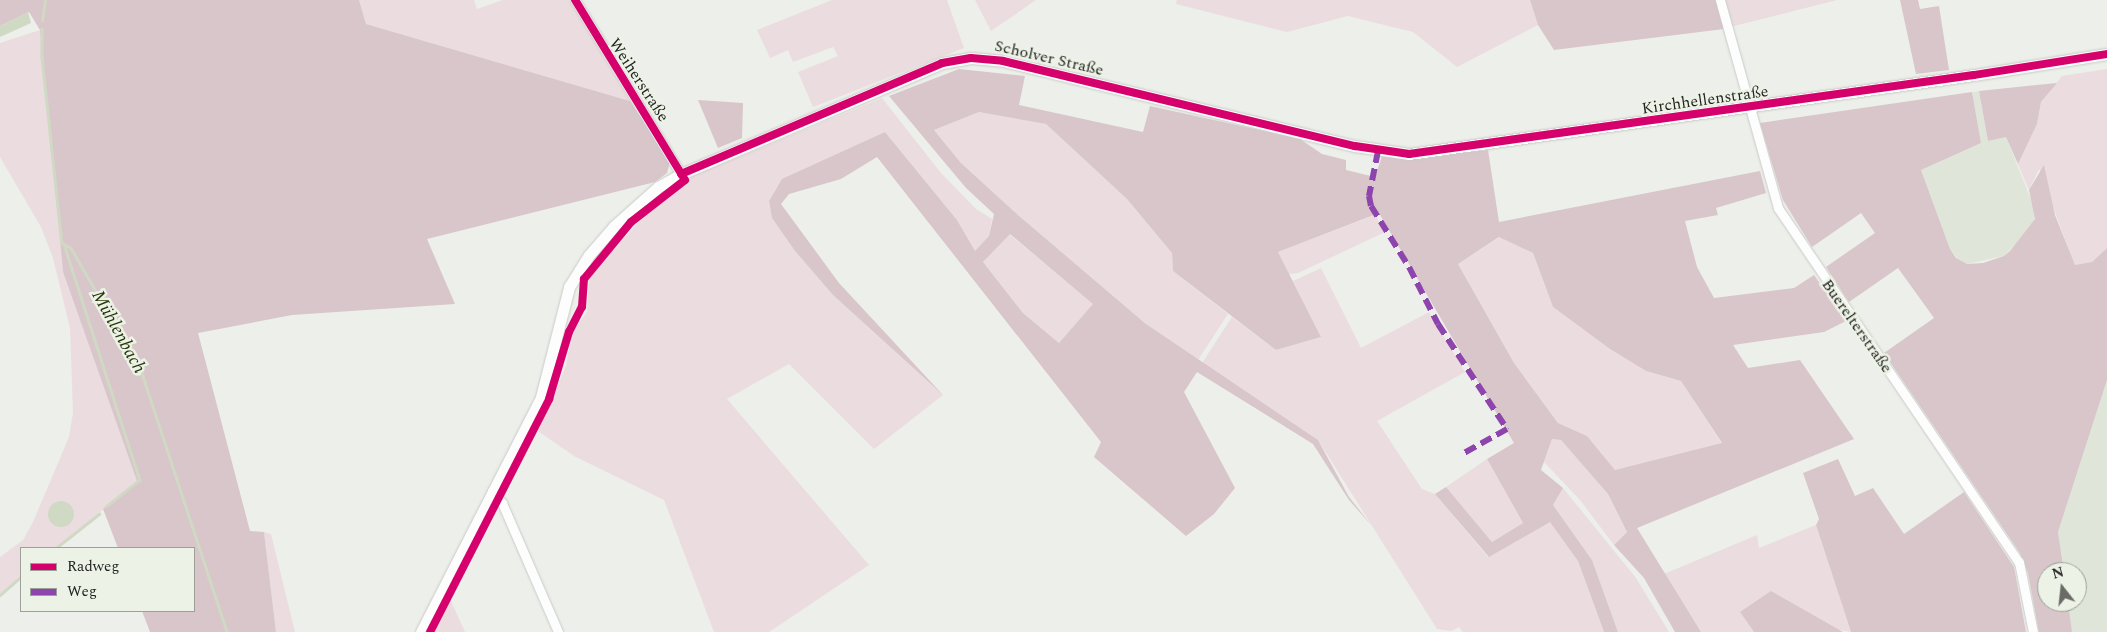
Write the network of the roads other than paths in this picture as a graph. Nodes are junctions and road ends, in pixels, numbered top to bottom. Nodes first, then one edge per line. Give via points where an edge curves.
1 (575, 0) edge
2 (1720, 0) edge
3 (2107, 54) edge
4 (1748, 107) junction
5 (1308, 134) joint
6 (681, 174) junction
7 (492, 491) junction
8 (421, 632) edge
9 (558, 632) edge
10 (2033, 632) edge

1 - 6 street, Weiherstraße
2 - 4 street, Buerelterstraße
3 - 4 street, Kirchhellenstraße
4 - 5 street, Kirchhellenstraße via 1409,154 1378,151
4 - 10 street, Buerelterstraße via 1778,208 2019,562
5 - 6 street, Scholver Straße via 1003,61 971,58 942,64
6 - 7 street, Scholver Straße via 658,188 613,227 569,287 554,358 541,397
7 - 8 street, Scholver Straße
7 - 9 street via 502,503

